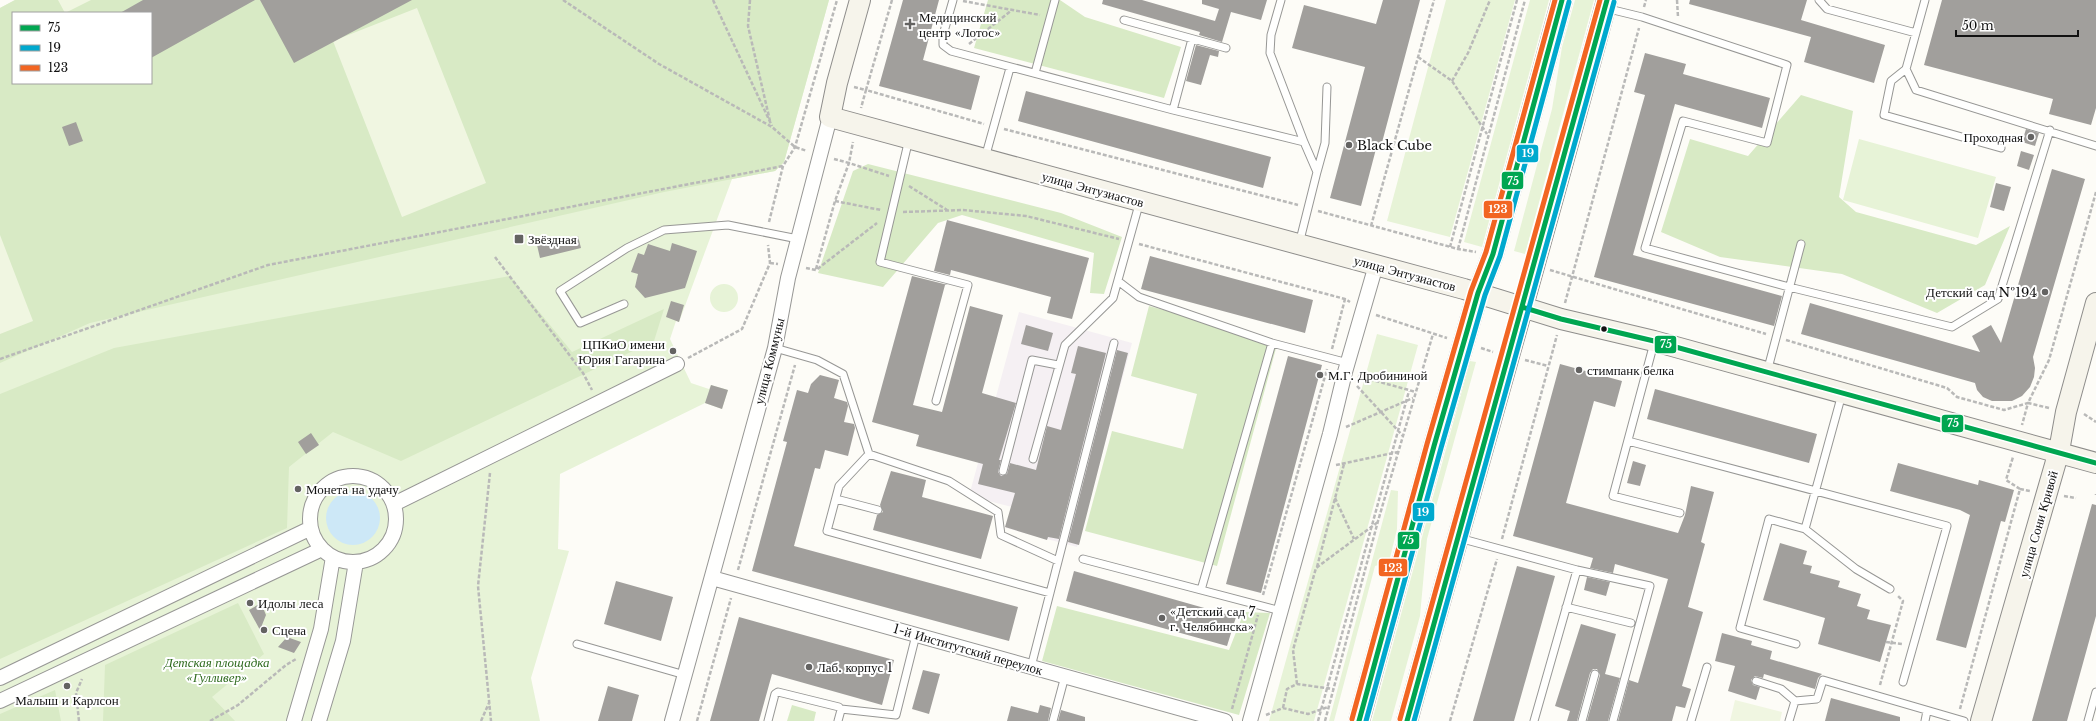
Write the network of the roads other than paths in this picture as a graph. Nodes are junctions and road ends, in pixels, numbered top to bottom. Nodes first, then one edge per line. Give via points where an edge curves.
1 (860, 0) edge
2 (953, 0) edge
3 (1055, 0) edge
4 (1281, 0) edge
5 (1562, 0) edge
6 (1819, 0) edge
7 (1925, 0) edge
8 (1606, 4) edge
9 (1124, 20) dead end
10 (1916, 33) junction
11 (1192, 39) junction
12 (1226, 48) dead end
13 (1010, 68) junction
14 (1906, 69) junction
15 (1034, 73) junction
16 (1327, 87) dead end
17 (1173, 110) junction
18 (830, 117) junction
19 (2050, 130) junction
20 (910, 139) junction
21 (1304, 142) junction
22 (2096, 146) edge
23 (2001, 148) dead end
24 (984, 159) junction
25 (1317, 172) junction
26 (1140, 201) junction
27 (798, 239) junction
28 (1299, 244) junction
29 (1801, 244) dead end
30 (1376, 265) junction
31 (1118, 281) junction
32 (1789, 287) junction
33 (1478, 293) junction
34 (2096, 303) edge
35 (624, 304) dead end
36 (1522, 307) junction
37 (1654, 341) junction
38 (1114, 343) dead end
39 (1272, 343) junction
40 (775, 348) junction
41 (679, 363) road end
42 (1058, 365) junction
43 (1346, 368) junction
44 (1766, 372) junction
45 (1842, 392) junction
46 (936, 401) dead end
47 (1628, 441) junction
48 (2059, 451) junction
49 (869, 454) junction
50 (1033, 459) dead end
51 (2096, 463) edge
52 (1003, 470) dead end
53 (1815, 490) junction
54 (836, 499) junction
55 (394, 504) junction
56 (878, 510) dead end
57 (1680, 514) dead end
58 (311, 528) junction
59 (1805, 529) junction
60 (1458, 537) junction
61 (327, 553) junction
62 (1082, 559) dead end
63 (1058, 561) junction
64 (356, 562) junction
65 (1577, 570) junction
66 (712, 578) junction
67 (1890, 589) road end
68 (1201, 590) junction
69 (1050, 593) junction
70 (1566, 607) junction
71 (1281, 611) junction
72 (1630, 624) dead end
73 (916, 635) junction
74 (577, 644) dead end
75 (1796, 644) dead end
76 (1031, 667) junction
77 (1707, 667) dead end
78 (1595, 674) dead end
79 (685, 675) junction
80 (1065, 676) junction
81 (0, 678) edge
82 (1756, 681) dead end
83 (1903, 682) dead end
84 (2096, 692) edge
85 (0, 701) edge
86 (1795, 701) junction
87 (841, 709) junction
88 (1927, 711) junction
89 (1228, 717) edge
90 (294, 721) edge
91 (319, 721) edge
92 (672, 721) edge
93 (768, 721) edge
94 (838, 721) edge
95 (1053, 721) edge
96 (1250, 721) edge
97 (1359, 721) edge
98 (1407, 721) edge
99 (1534, 721) edge
100 (1582, 721) edge
101 (1613, 721) edge
102 (1691, 721) edge
103 (1791, 721) edge
104 (1924, 721) edge
105 (1964, 721) edge
106 (1981, 721) edge
107 (2088, 721) edge

1 - 18 main road, улица Коммуны
2 - 13 lane via 943,35 943,45 951,51
3 - 15 lane
4 - 21 lane via 1270,35 1270,53
5 - 33 main road via 1493,254
6 - 10 lane via 1827,9
7 - 10 lane
8 - 32 lane via 1787,65 1767,143 1683,121 1645,248
8 - 36 main road via 1536,265
9 - 11 lane
10 - 14 lane
11 - 12 lane
11 - 17 lane
13 - 15 lane
13 - 24 lane
14 - 19 lane via 1916,90
14 - 23 lane via 1891,81 1884,115
15 - 17 lane
16 - 25 lane via 1325,143
17 - 21 lane
18 - 20 main road, улица Энтузиастов
18 - 27 street, улица Коммуны
19 - 22 lane
19 - 32 lane via 1998,299 1952,327
20 - 24 main road, улица Энтузиастов
20 - 46 lane via 880,262 968,285
21 - 25 lane
24 - 26 main road, улица Энтузиастов
25 - 28 lane
26 - 28 main road, улица Энтузиастов
26 - 31 lane
27 - 35 lane via 728,225 664,230 627,248 560,291 580,323
27 - 40 street, улица Коммуны
28 - 30 main road, улица Энтузиастов
29 - 32 lane
30 - 33 main road, улица Энтузиастов
30 - 43 street
31 - 39 lane via 1139,297
31 - 42 lane via 1113,298 1065,345
32 - 44 lane
33 - 36 main road, улица Энтузиастов
33 - 97 main road
34 - 48 main road, улица Сони Кривой via 2075,414
36 - 37 main road, улица Энтузиастов
36 - 60 main road
37 - 44 main road, улица Энтузиастов
37 - 47 lane
38 - 63 lane
39 - 43 lane via 1330,358
39 - 68 lane
40 - 49 lane via 817,360 843,374
40 - 66 street, улица Коммуны
41 - 55 street
42 - 50 lane
42 - 52 lane via 1032,360
43 - 71 street
44 - 45 main road, улица Энтузиастов
45 - 48 main road, улица Энтузиастов
45 - 53 lane
47 - 53 lane
47 - 57 lane via 1613,496
48 - 51 main road, улица Энтузиастов
48 - 106 main road, улица Сони Кривой
49 - 54 lane via 840,486
49 - 63 lane via 949,481 998,512 1001,535
53 - 59 lane
53 - 83 lane via 1947,526
54 - 56 lane
54 - 69 lane via 827,531
55 - 58 street via 387,491 376,481 363,476 348,476 334,480 322,488 314,500 310,514
55 - 64 street via 396,523 390,542 381,552 369,559
58 - 61 street via 315,539
58 - 81 street
59 - 67 lane via 1856,569
59 - 75 lane via 1769,520 1740,628
60 - 65 lane
60 - 98 main road
61 - 64 street via 344,561
61 - 85 street
61 - 90 street via 321,629
62 - 68 lane
63 - 69 lane
64 - 91 street via 343,641
65 - 70 lane
65 - 101 lane via 1650,586
66 - 73 street, 1-й Институтский переулок
66 - 79 street, улица Коммуны
68 - 71 lane
69 - 76 lane
70 - 72 lane
70 - 99 lane
71 - 96 street
73 - 76 street, 1-й Институтский переулок
73 - 87 lane via 896,715
74 - 79 lane
76 - 80 street, 1-й Институтский переулок
77 - 102 lane
78 - 100 lane
79 - 92 street, улица Коммуны
80 - 89 street, 1-й Институтский переулок
80 - 95 lane
82 - 86 lane via 1781,689
84 - 107 lane
86 - 88 lane via 1817,699 1823,680
86 - 103 lane
87 - 93 lane via 778,692 775,694
87 - 94 lane
88 - 104 lane
88 - 105 lane

